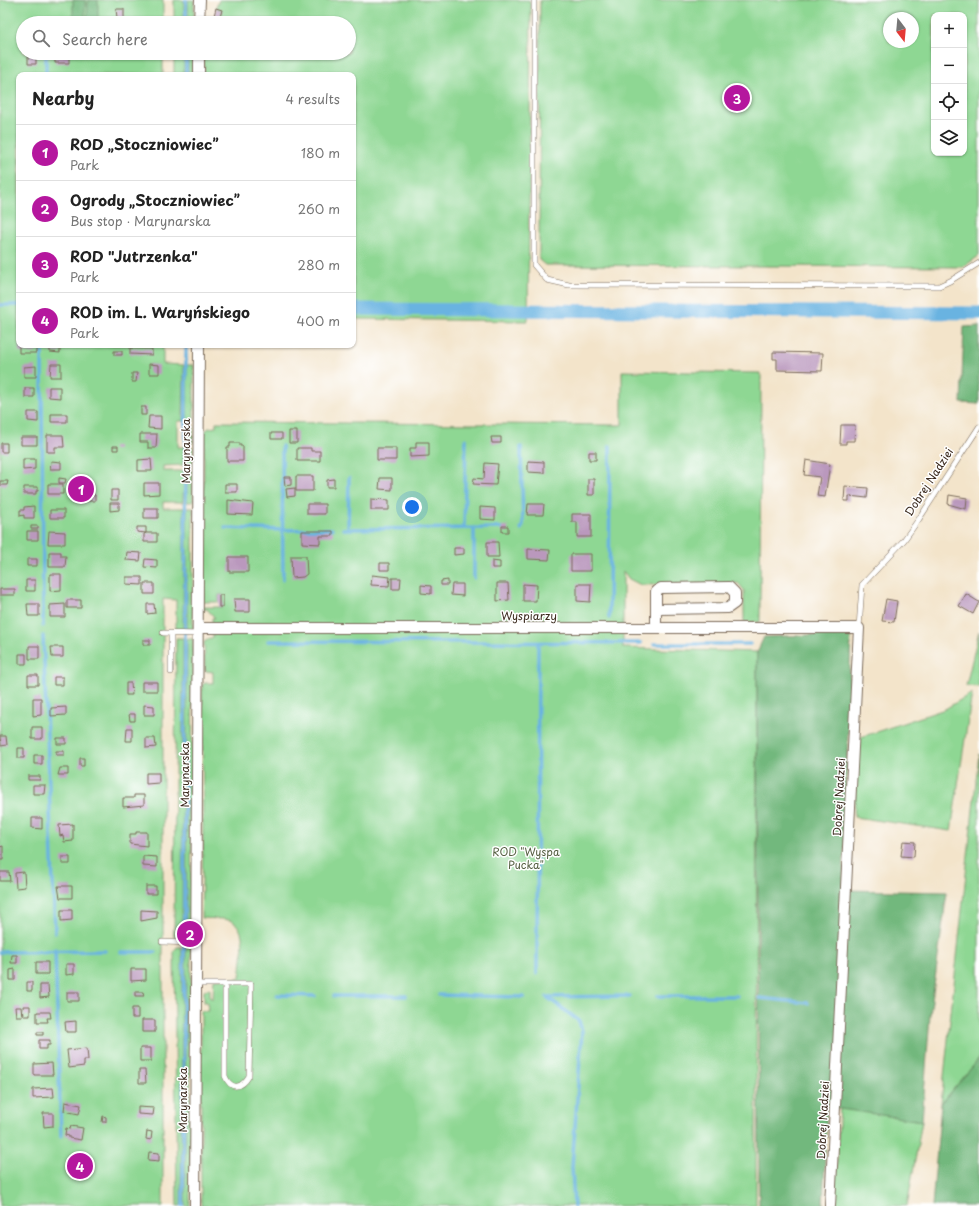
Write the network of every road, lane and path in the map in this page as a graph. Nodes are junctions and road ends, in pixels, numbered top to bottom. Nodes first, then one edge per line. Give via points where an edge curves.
1 (200, 0) edge
2 (534, 0) edge
3 (200, 16) edge
4 (199, 60) edge
5 (199, 72) edge
6 (979, 263) edge
7 (199, 348) edge
8 (979, 427) edge
9 (656, 609) junction
10 (656, 622) dead end
11 (860, 628) junction
12 (163, 632) dead end
13 (196, 632) junction
14 (173, 634) junction
15 (171, 672) dead end
16 (162, 942) dead end
17 (192, 943) junction
18 (195, 984) junction
19 (225, 984) junction
20 (195, 1206) edge
21 (830, 1206) edge

1 - 3 street
2 - 6 lane via 534,264 548,280 569,285 939,286
4 - 5 street
7 - 13 street, Marynarska
8 - 11 lane, Dobrej Nadziei via 919,520 862,585
9 - 9 street via 728,608 735,603 735,593 729,588 662,588 654,591
9 - 10 street
11 - 13 street, Wyspiarzy
11 - 21 street, Dobrej Nadziei
12 - 14 lane
13 - 14 lane
13 - 17 street, Marynarska
14 - 15 lane
16 - 17 lane
17 - 18 street, Marynarska
18 - 19 lane
18 - 20 street, Marynarska
19 - 19 lane via 251,984 249,1076 240,1086 228,1083 225,1076

